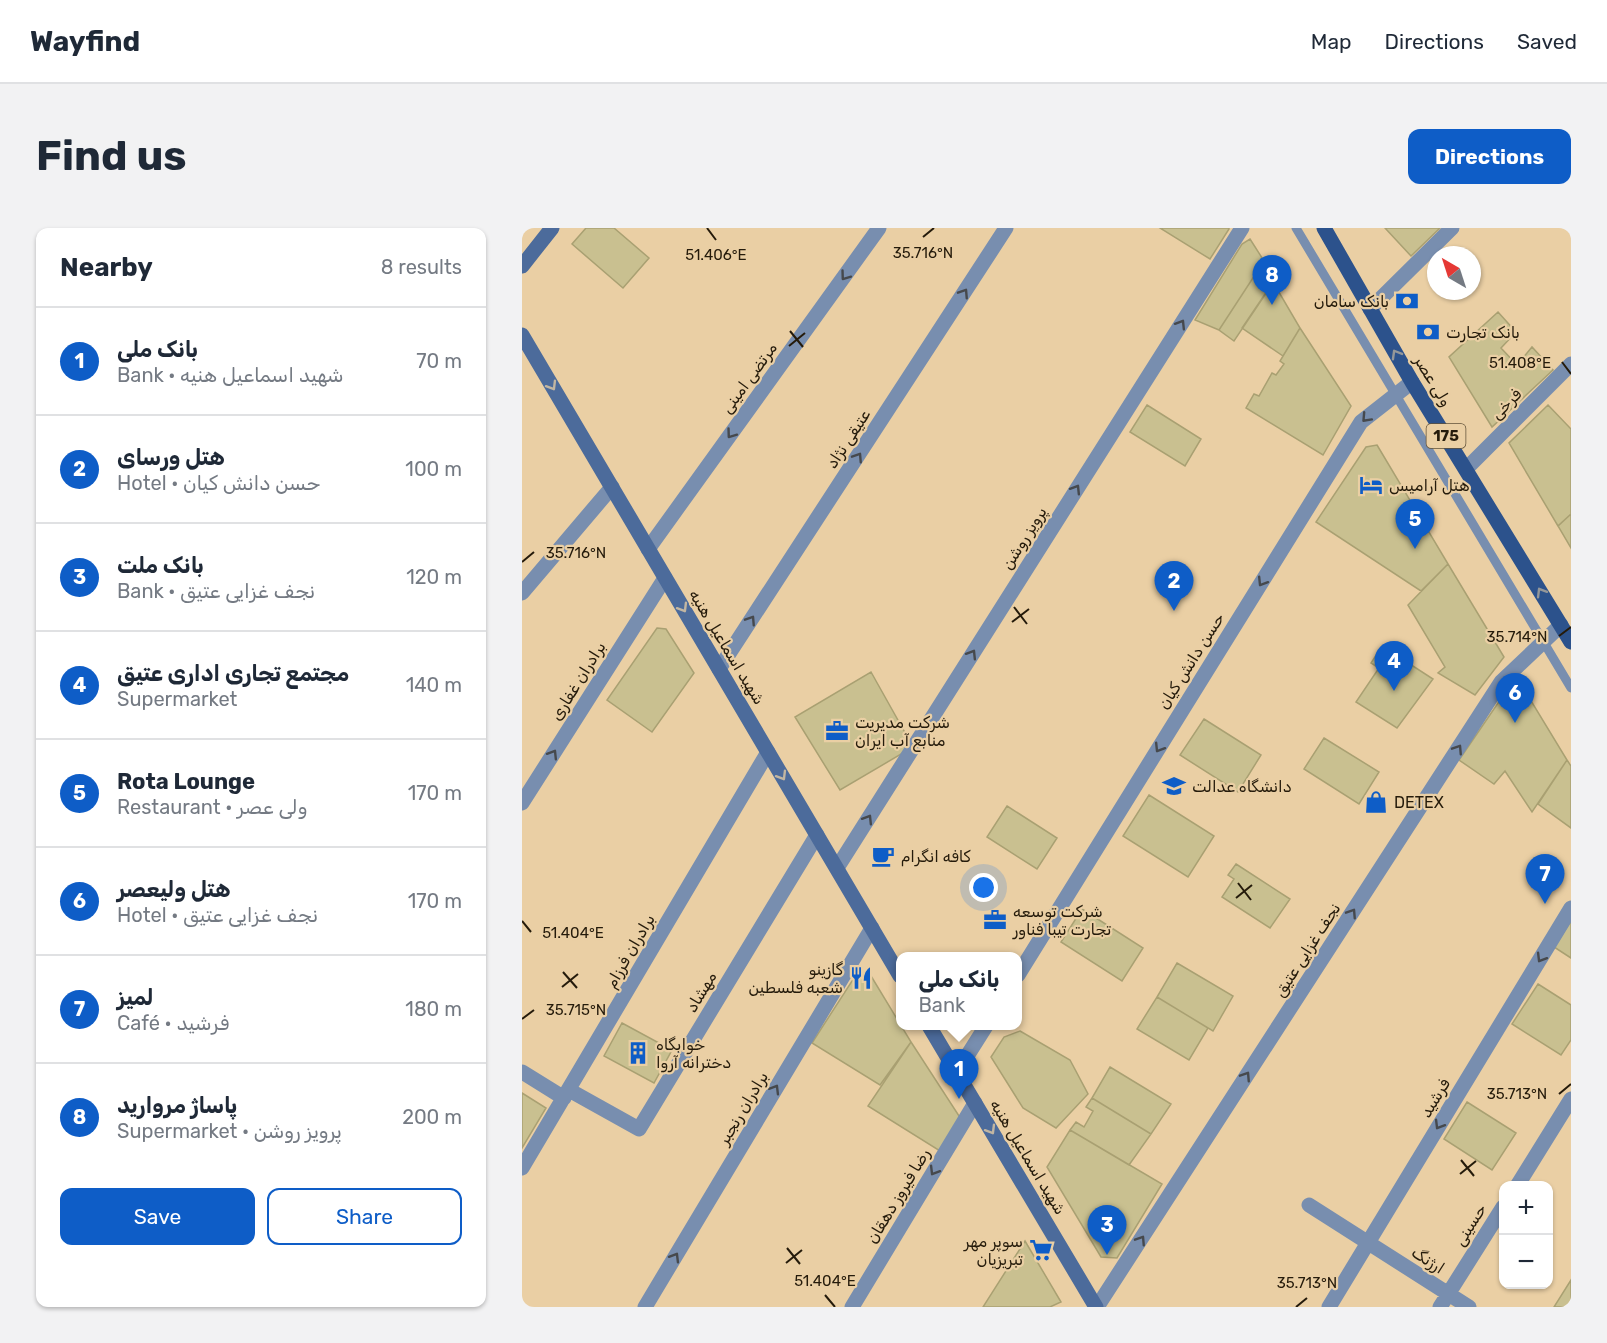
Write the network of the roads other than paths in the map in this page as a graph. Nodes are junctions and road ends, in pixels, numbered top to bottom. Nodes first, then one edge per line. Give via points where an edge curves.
1 (552, 228) edge
2 (879, 228) edge
3 (1006, 228) edge
4 (1242, 228) edge
5 (1296, 228) edge
6 (1324, 228) edge
7 (1452, 228) edge
8 (522, 266) edge
9 (1370, 309) junction
10 (522, 335) edge
11 (522, 359) edge
12 (1571, 364) edge
13 (540, 366) junction
14 (1412, 382) junction
15 (1395, 393) junction
16 (1466, 469) junction
17 (612, 487) junction
18 (648, 549) junction
19 (665, 578) junction
20 (522, 593) edge
21 (1561, 625) junction
22 (1570, 640) edge
23 (1543, 642) junction
24 (719, 669) junction
25 (1571, 688) edge
26 (768, 752) junction
27 (522, 803) edge
28 (817, 835) junction
29 (837, 868) junction
30 (1571, 908) edge
31 (872, 927) junction
32 (1022, 967) edge
33 (896, 969) edge
34 (932, 1030) edge
35 (983, 1030) edge
36 (522, 1072) edge
37 (957, 1072) junction
38 (566, 1094) junction
39 (1571, 1099) edge
40 (975, 1103) junction
41 (522, 1168) edge
42 (1520, 1181) edge
43 (1309, 1205) dead end
44 (1499, 1213) edge
45 (1368, 1243) junction
46 (1444, 1300) edge
47 (645, 1307) edge
48 (852, 1307) edge
49 (1097, 1307) edge
50 (1329, 1307) edge
51 (1469, 1307) edge

1 - 8 main road
2 -> 18 street, مرتضی امینی
24 -> 3 street, عتیقی نژاد
29 -> 4 street, پرویز روشن
5 - 15 lane
6 - 9 main road, ولی عصر / 175
7 - 9 street
14 -> 9 main road, ولی عصر / 175
10 - 13 main road, شهید اسماعیل هنیه
11 - 13 main road
12 - 16 street, فرخی
13 -> 17 main road, شهید اسماعیل هنیه
14 - 15 street, حسن دانش کیان
14 - 16 main road, ولی عصر / 175
15 - 23 lane
15 -> 32 street, حسن دانش کیان via 1361,422
21 -> 16 main road, ولی عصر / 175
17 - 18 main road, شهید اسماعیل هنیه
17 - 20 street
18 - 19 main road, شهید اسماعیل هنیه
19 -> 24 main road, شهید اسماعیل هنیه
27 -> 19 street, برادران غفاری
21 - 22 main road, ولی عصر / 175
21 - 23 street, نجف غزایی عتیق
23 - 25 lane
49 -> 23 street, نجف غزایی عتیق via 1501,682
24 - 26 main road, شهید اسماعیل هنیه
26 -> 28 main road, شهید اسماعیل هنیه
26 - 38 street, برادران فرزام
28 - 29 main road, شهید اسماعیل هنیه
28 - 38 street, مهشاد via 639,1129
29 - 31 main road, شهید اسماعیل هنیه
30 -> 45 street, فرشید
31 - 33 main road, شهید اسماعیل هنیه
47 -> 31 street, برادران رنجبر
34 - 37 main road, شهید اسماعیل هنیه
35 - 37 street
36 - 38 street
37 - 40 main road, شهید اسماعیل هنیه
38 - 41 street, برادران فرزام
39 - 42 street
40 -> 48 street, رضا فیروز دهقان
40 -> 49 main road, شهید اسماعیل هنیه
43 - 45 street, ارژنگ
44 - 46 street, حسینی
45 - 46 street, ارژنگ
45 - 50 street, فرشید
46 - 51 street, ارژنگ

